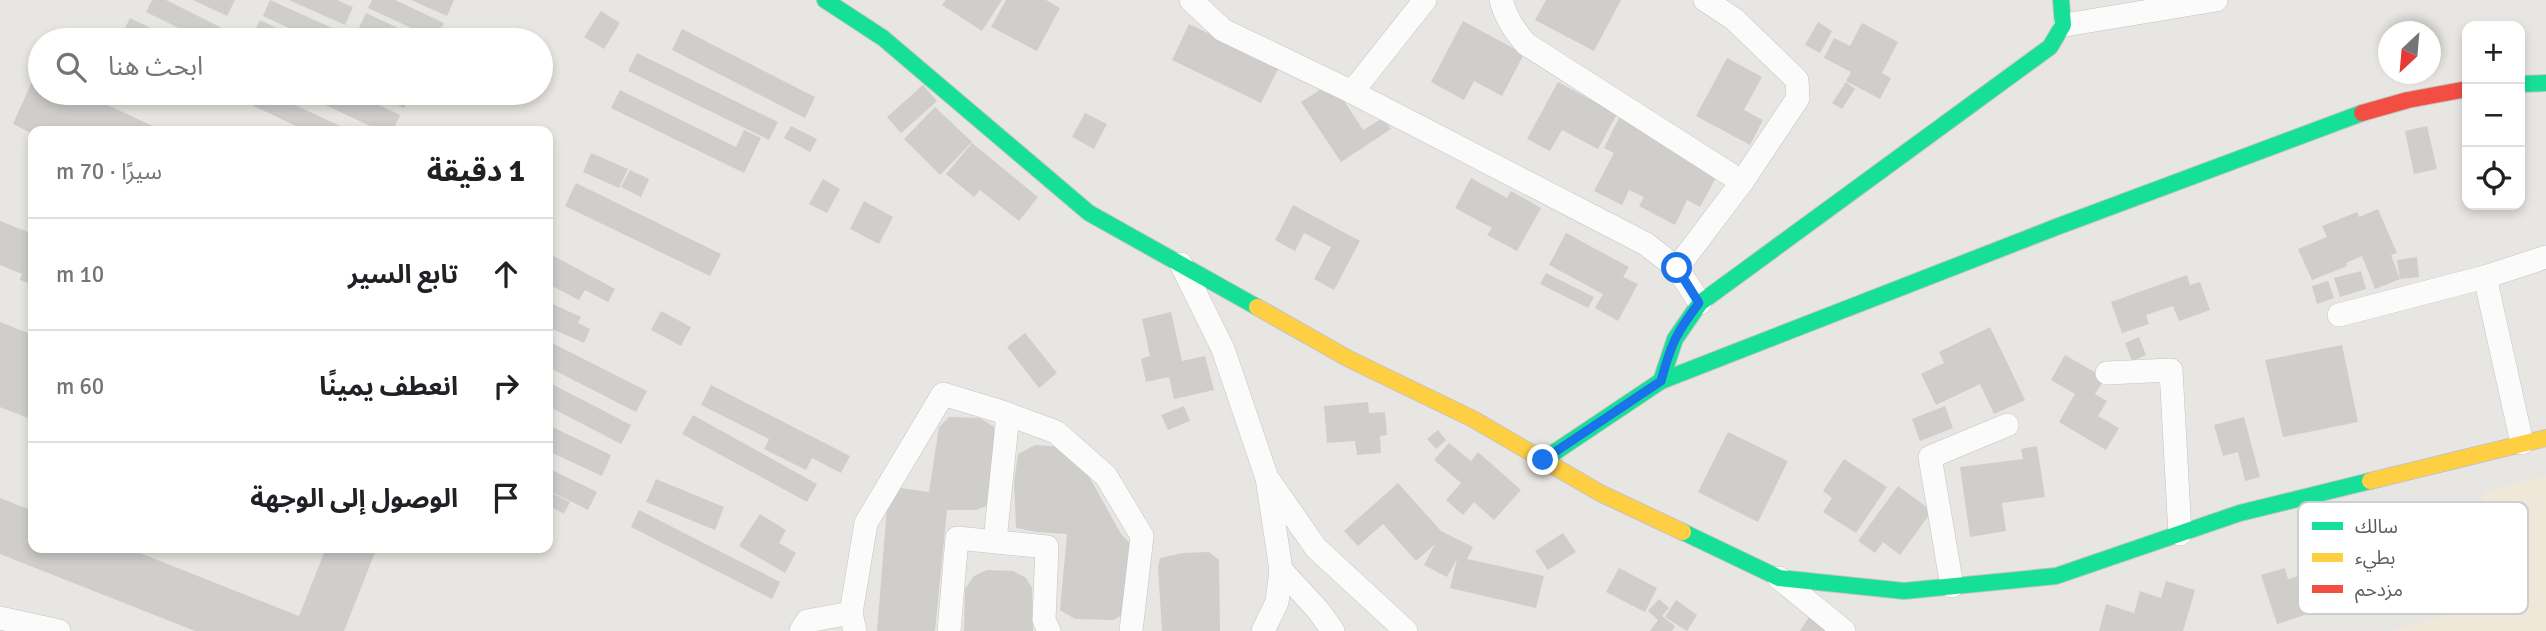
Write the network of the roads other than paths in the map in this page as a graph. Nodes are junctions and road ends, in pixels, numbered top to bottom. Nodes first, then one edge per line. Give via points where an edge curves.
1 (825, 0) edge
2 (1191, 0) edge
3 (1425, 0) edge
4 (1501, 0) edge
5 (1706, 0) edge
6 (2061, 0) edge
7 (2216, 0) edge
8 (2065, 25) junction
9 (2546, 83) edge
10 (2525, 84) edge
11 (2462, 90) edge
12 (1352, 92) junction
13 (1742, 182) junction
14 (2546, 257) edge
15 (1181, 264) junction
16 (1677, 268) junction
17 (2485, 277) junction
18 (1699, 303) junction
19 (2339, 315) dead end
20 (2107, 373) dead end
21 (1661, 381) junction
22 (1008, 414) junction
23 (2007, 425) dead end
24 (2546, 438) edge
25 (2522, 443) junction
26 (1543, 460) junction
27 (1267, 478) junction
28 (2180, 534) junction
29 (995, 541) junction
30 (1281, 570) junction
31 (1779, 578) junction
32 (1952, 586) junction
33 (0, 618) edge
34 (853, 622) edge
35 (59, 631) edge
36 (801, 631) edge
37 (949, 631) edge
38 (1049, 631) edge
39 (1131, 631) edge
40 (1263, 631) edge
41 (1333, 631) edge
42 (1406, 631) edge
43 (1844, 631) edge

1 - 15 main road via 883,38 1089,213
2 - 12 street via 1223,30
3 - 12 street
4 - 13 street via 1513,30 1526,44
5 - 13 street via 1734,19 1797,80 1798,98
6 - 8 main road
7 - 8 street
8 - 18 main road via 2050,47
9 - 10 main road
11 - 21 main road via 2346,118
12 - 16 street via 1646,244
13 - 16 street
14 - 17 street
15 - 26 main road via 1349,359 1473,419
15 - 27 street via 1223,349
16 - 18 street
17 - 19 street
17 - 25 street
18 - 21 main road via 1670,348
20 - 28 street via 2171,370
21 - 26 main road
22 - 29 street
22 - 34 street via 943,394 866,523
22 - 39 street via 1056,432 1107,477 1142,536
23 - 32 street via 1930,457
24 - 25 main road
25 - 28 main road via 2240,513
26 - 31 main road via 1600,493
27 - 30 street
27 - 42 street via 1316,548
28 - 32 main road via 2056,576
29 - 37 street via 957,538
29 - 38 street via 1047,547 1044,620
30 - 40 street via 1277,602
30 - 41 street
31 - 32 main road via 1904,591
31 - 43 street
33 - 35 street
34 - 36 street via 807,621

